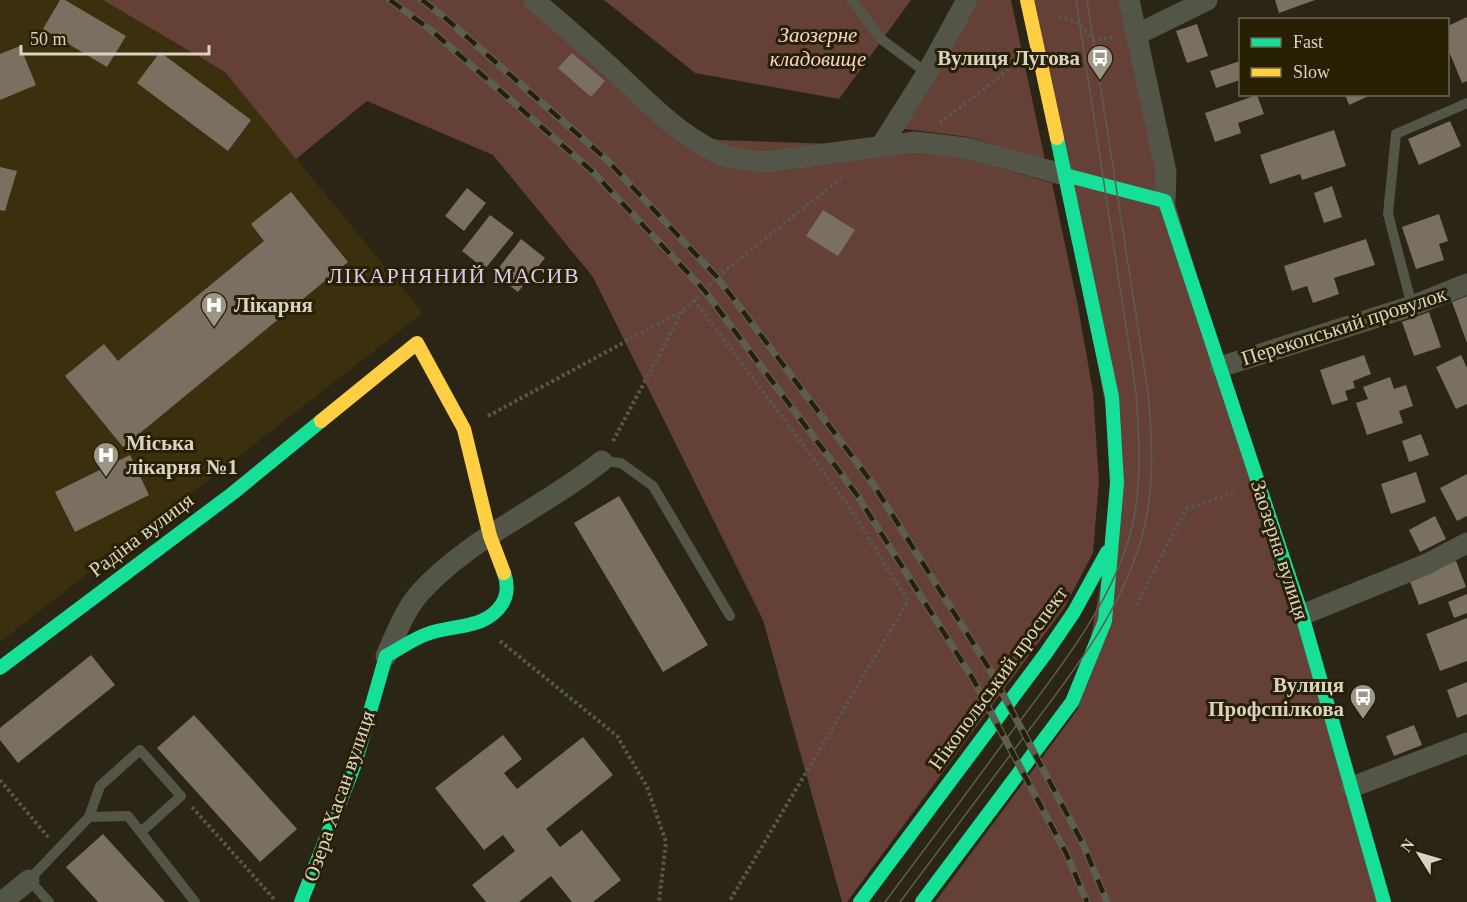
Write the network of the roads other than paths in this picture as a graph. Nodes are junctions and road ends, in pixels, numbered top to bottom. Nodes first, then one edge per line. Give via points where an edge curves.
1 (534, 0) edge
2 (852, 0) edge
3 (1028, 0) edge
4 (1129, 0) edge
5 (1207, 0) edge
6 (960, 4) edge
7 (1137, 34) junction
8 (927, 73) junction
9 (1467, 103) edge
10 (881, 146) junction
11 (1065, 175) junction
12 (1165, 201) junction
13 (1467, 284) edge
14 (1412, 306) junction
15 (1220, 367) junction
16 (602, 461) joint
17 (490, 536) junction
18 (1467, 543) edge
19 (1111, 546) junction
20 (1302, 615) junction
21 (730, 616) dead end
22 (386, 656) junction
23 (0, 668) edge
24 (1467, 743) edge
25 (1352, 788) junction
26 (89, 817) junction
27 (141, 832) junction
28 (29, 880) junction
29 (2, 902) edge
30 (49, 902) edge
31 (195, 902) edge
32 (301, 902) edge
33 (860, 902) edge
34 (922, 902) edge
35 (1384, 902) edge

1 - 10 street via 659,114 718,154 765,162
2 - 8 lane via 881,39
3 - 11 street
4 - 7 street, Заозерна вулиця
5 - 7 street
6 - 8 street
7 - 12 street, Заозерна вулиця via 1166,172
8 - 10 street
9 - 14 lane via 1396,134 1388,214
10 - 11 street via 915,142 966,148
11 - 12 street
11 - 19 street via 1112,397 1117,483
12 - 15 street, Заозерна вулиця
13 - 14 street, Перекопський провулок
14 - 15 street, Перекопський провулок
15 - 20 street, Заозерна вулиця
16 - 17 street, Озера Хасан вулиця
16 - 21 lane via 621,463 653,486
17 - 22 street, Озера Хасан вулиця via 453,562 417,596
17 - 22 street via 507,581 506,597 496,613 479,623 427,634
17 - 23 street, Радіна вулиця via 464,429 417,343 233,493
18 - 20 street via 1427,564
19 - 33 street, Нікопольський проспект via 1046,653
19 - 34 street via 1105,621 1072,702
20 - 25 street, Заозерна вулиця
22 - 32 street, Озера Хасан вулиця via 355,764
24 - 25 street
25 - 35 street, Заозерна вулиця
26 - 27 lane via 128,816
26 - 27 lane via 100,786 140,750 181,796
26 - 28 lane
27 - 31 lane
28 - 29 street
28 - 30 lane

